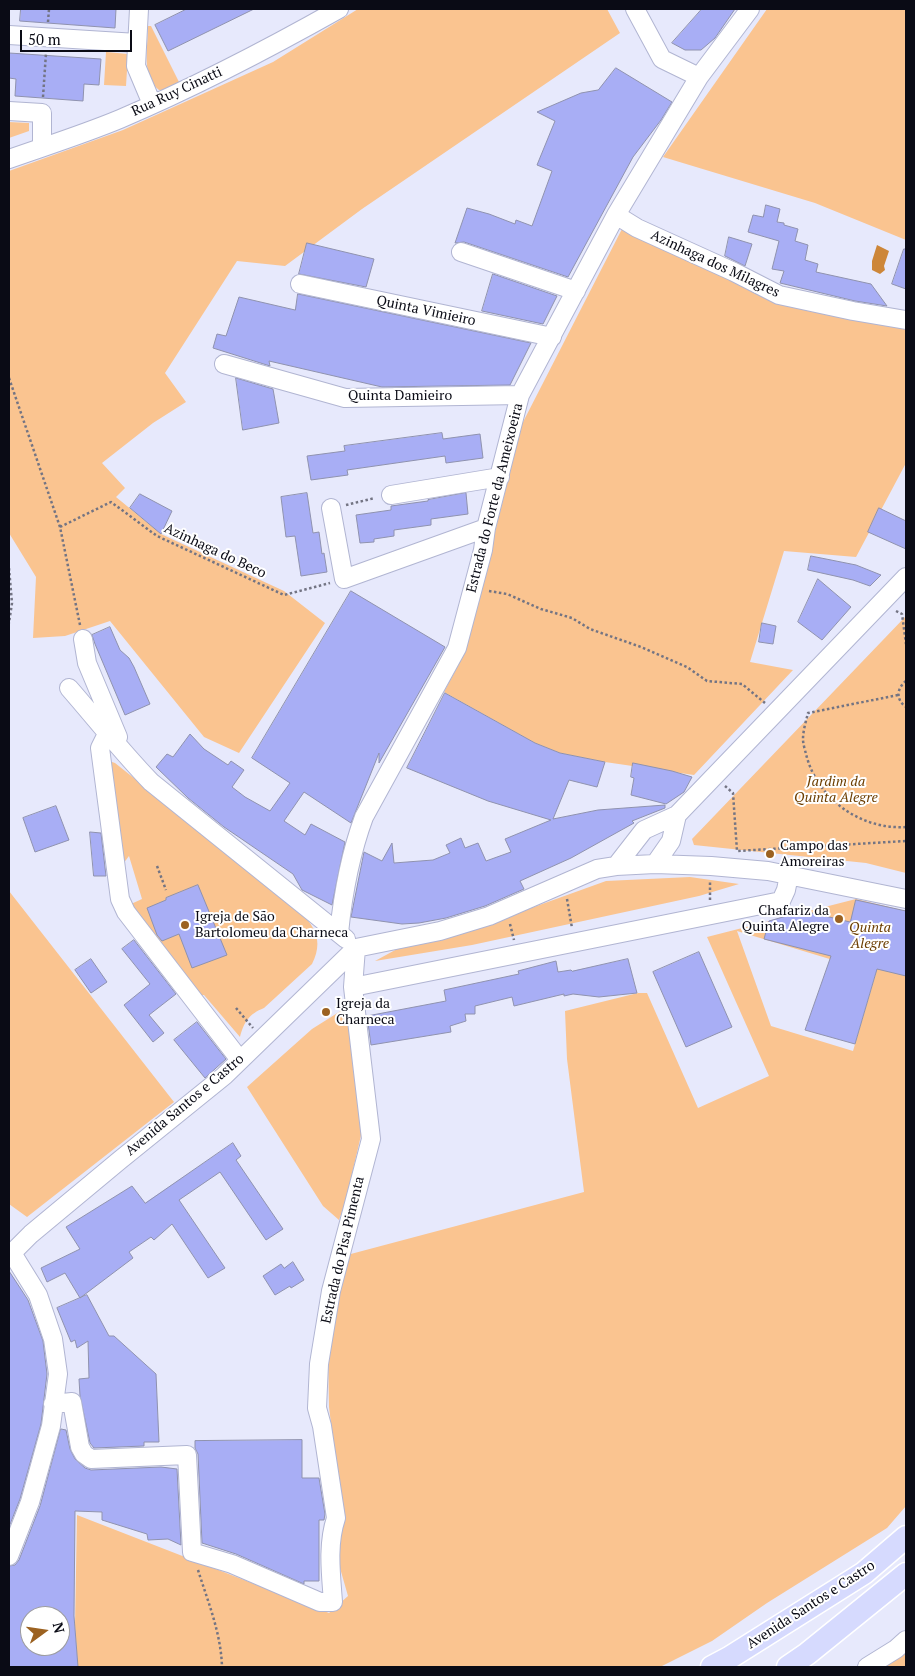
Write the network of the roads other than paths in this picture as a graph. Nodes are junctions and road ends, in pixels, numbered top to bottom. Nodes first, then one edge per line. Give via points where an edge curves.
1 (139, 9) edge
2 (339, 9) edge
3 (635, 9) edge
4 (750, 9) edge
5 (9, 35) edge
6 (137, 44) junction
7 (699, 78) junction
8 (152, 104) junction
9 (9, 110) edge
10 (42, 147) junction
11 (9, 159) edge
12 (616, 215) junction
13 (460, 252) dead end
14 (300, 284) dead end
15 (576, 291) junction
16 (906, 320) edge
17 (552, 338) junction
18 (224, 364) dead end
19 (520, 396) junction
20 (500, 477) junction
21 (391, 495) road end
22 (332, 508) road end
23 (486, 528) junction
24 (906, 577) edge
25 (83, 638) road end
26 (69, 688) dead end
27 (108, 732) junction
28 (124, 754) junction
29 (677, 815) junction
30 (655, 864) junction
31 (616, 866) junction
32 (789, 875) junction
33 (906, 899) edge
34 (339, 933) junction
35 (356, 948) junction
36 (353, 987) junction
37 (240, 1060) junction
38 (10, 1255) edge
39 (53, 1404) junction
40 (906, 1537) edge
41 (9, 1556) edge
42 (906, 1574) edge
43 (906, 1640) edge
44 (712, 1667) edge
45 (788, 1667) edge
46 (866, 1667) edge

1 - 6 street
2 - 8 street, Rua Ruy Cinatti via 243,61
3 - 7 street via 662,59
4 - 7 street, Estrada do Forte da Ameixoeira
5 - 6 street
6 - 8 street via 137,71
7 - 12 street, Estrada do Forte da Ameixoeira
8 - 10 street, Rua Ruy Cinatti
9 - 10 street via 42,113
10 - 11 street, Rua Ruy Cinatti
12 - 15 street, Estrada do Forte da Ameixoeira
12 - 16 street, Azinhaga dos Milagres via 779,295
13 - 15 street
14 - 17 street, Quinta Vimieiro
15 - 17 street, Estrada do Forte da Ameixoeira
17 - 19 street, Estrada do Forte da Ameixoeira
18 - 19 street, Quinta Damieiro via 345,398
19 - 20 street, Estrada do Forte da Ameixoeira
20 - 21 street
20 - 23 street, Estrada do Forte da Ameixoeira
22 - 23 street via 344,579
23 - 34 street, Estrada do Forte da Ameixoeira via 457,648 364,817 353,846
24 - 29 street
25 - 28 street via 87,663
26 - 27 street
27 - 28 street
27 - 37 street via 100,748 120,899 126,912
28 - 34 street via 151,782
29 - 30 street via 671,841
29 - 31 street via 644,830
30 - 31 street
30 - 32 street via 711,866
31 - 35 street via 596,869 489,916 440,931
32 - 33 street
32 - 36 street via 781,901
34 - 35 street
35 - 36 street, Estrada do Pisa Pimenta
35 - 37 street, Avenida Santos e Castro
36 - 39 street, Estrada do Pisa Pimenta via 371,1139 331,1291 319,1364 317,1408 336,1518 331,1532 333,1602 320,1602 232,1564 192,1552 187,1455 91,1458 80,1447 72,1402
37 - 38 street, Avenida Santos e Castro
38 - 39 street via 38,1295 53,1339 58,1374
39 - 41 street via 51,1426 30,1502
40 - 44 main road, Avenida Santos e Castro via 864,1573
42 - 45 main road, Avenida Santos e Castro
43 - 46 street

